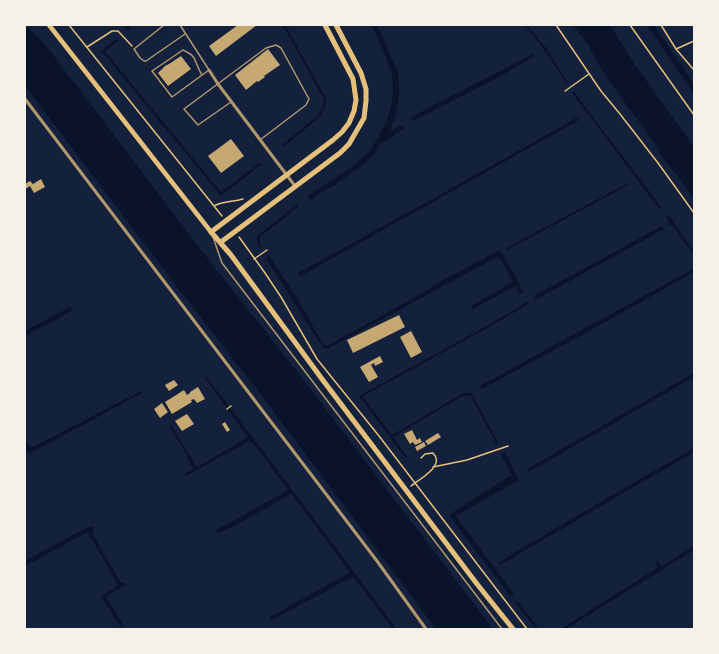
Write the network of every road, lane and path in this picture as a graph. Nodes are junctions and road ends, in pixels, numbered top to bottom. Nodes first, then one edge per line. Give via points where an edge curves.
1 (49, 25) edge
2 (69, 25) edge
3 (164, 25) edge
4 (180, 25) edge
5 (325, 25) edge
6 (336, 25) edge
7 (556, 25) edge
8 (630, 25) edge
9 (661, 25) edge
10 (185, 34) junction
11 (694, 40) edge
12 (87, 47) junction
13 (134, 48) junction
14 (676, 49) junction
15 (209, 70) junction
16 (694, 70) edge
17 (202, 74) junction
18 (589, 74) junction
19 (218, 84) junction
20 (565, 91) dead end
21 (25, 99) edge
22 (231, 102) junction
23 (694, 115) edge
24 (260, 140) junction
25 (287, 175) junction
26 (296, 186) junction
27 (247, 198) dead end
28 (214, 206) junction
29 (694, 213) edge
30 (225, 221) junction
31 (211, 232) junction
32 (234, 232) junction
33 (221, 242) junction
34 (219, 250) junction
35 (267, 250) dead end
36 (254, 259) junction
37 (231, 406) dead end
38 (227, 409) dead end
39 (508, 446) dead end
40 (421, 458) dead end
41 (433, 467) junction
42 (415, 483) junction
43 (407, 490) junction
44 (426, 629) edge
45 (502, 629) edge
46 (513, 629) edge
47 (527, 629) edge

1 - 31 main road
2 - 12 path
3 - 13 lane
4 - 10 lane
5 - 25 main road via 353,79 356,100 354,111 342,132
6 - 26 main road via 361,73 366,89 364,118 349,144 340,153
7 - 18 path
8 - 23 path
9 - 14 path
10 - 13 lane via 146,61 142,60
10 - 15 lane
11 - 14 path
12 - 13 path via 112,31 118,31
12 - 28 path
14 - 16 path
15 - 17 lane
15 - 19 street
17 - 17 lane via 195,59 183,50 152,71 172,97
18 - 20 path
18 - 29 path
19 - 22 street
19 - 22 lane via 184,109 198,125
19 - 24 lane via 266,48 276,45 280,48 309,99 306,105
21 - 44 street
22 - 24 street
24 - 25 street
25 - 26 street
25 - 30 main road
26 - 32 main road
27 - 28 path
28 - 30 path
30 - 31 main road
31 - 33 main road
31 - 34 lane
32 - 33 main road
32 - 36 path
33 - 34 lane
33 - 43 main road
34 - 45 lane via 222,263
35 - 36 path
36 - 42 path via 281,297 317,359
37 - 38 path
39 - 41 path via 467,460
40 - 41 path via 425,454 433,453 436,457 436,464
41 - 42 path
42 - 43 path
42 - 47 path
43 - 46 main road

